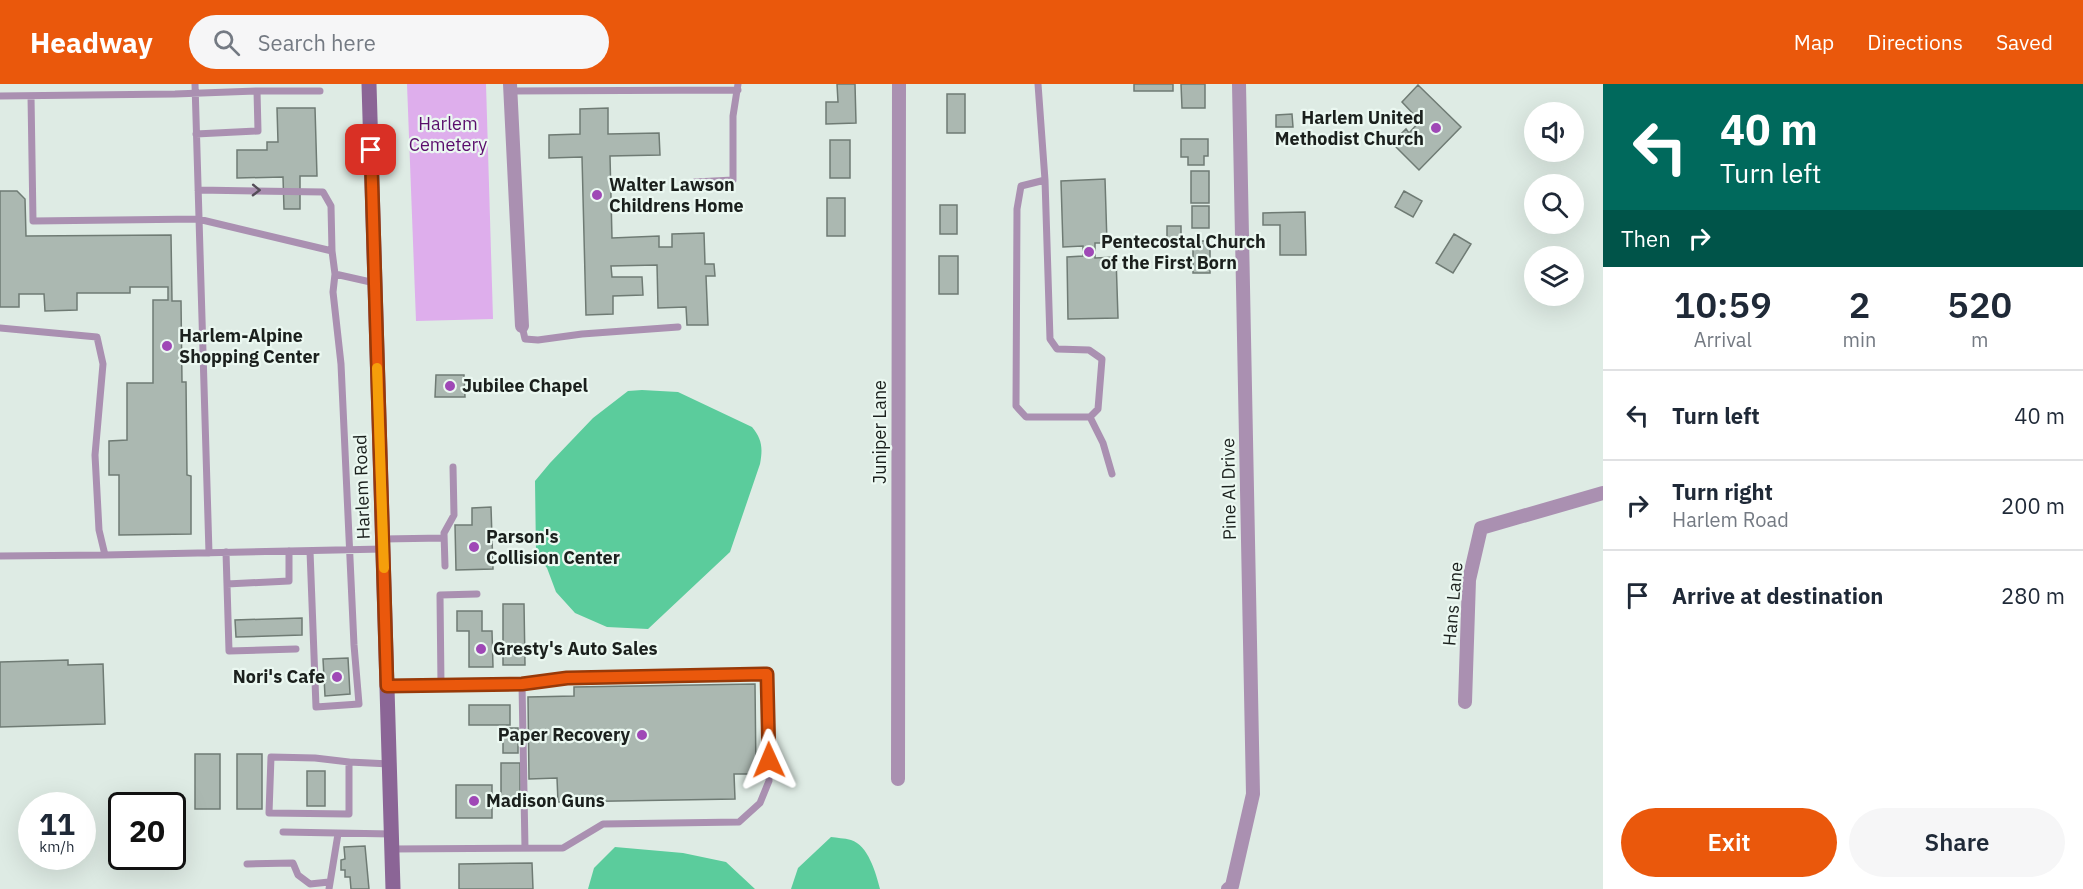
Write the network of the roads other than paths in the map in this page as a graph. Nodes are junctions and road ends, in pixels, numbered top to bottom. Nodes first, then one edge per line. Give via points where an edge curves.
1 (195, 84) edge
2 (369, 84) edge
3 (899, 84) edge
4 (1038, 84) edge
5 (1239, 84) edge
6 (510, 87) edge
7 (738, 87) edge
8 (257, 91) junction
9 (320, 91) dead end
10 (195, 94) junction
11 (0, 96) edge
12 (31, 96) junction
13 (196, 134) junction
14 (1045, 180) junction
15 (695, 182) dead end
16 (198, 190) junction
17 (198, 219) junction
18 (332, 251) junction
19 (335, 274) junction
20 (375, 283) junction
21 (522, 326) joint
22 (678, 327) dead end
23 (0, 328) edge
24 (1090, 417) junction
25 (453, 467) dead end
26 (1112, 474) dead end
27 (1603, 493) edge
28 (444, 538) junction
29 (383, 544) junction
30 (349, 550) junction
31 (288, 551) junction
32 (310, 551) junction
33 (226, 552) junction
34 (209, 553) junction
35 (105, 555) junction
36 (0, 556) edge
37 (445, 566) dead end
38 (227, 584) junction
39 (477, 594) dead end
40 (296, 649) dead end
41 (522, 684) junction
42 (441, 685) junction
43 (387, 686) junction
44 (1465, 702) dead end
45 (349, 762) junction
46 (390, 764) junction
47 (898, 779) dead end
48 (283, 832) dead end
49 (338, 834) junction
50 (392, 841) junction
51 (525, 848) junction
52 (247, 864) dead end
53 (329, 886) edge
54 (1232, 888) edge
55 (393, 889) edge

1 - 10 lane
2 - 20 main road, Harlem Road
3 - 47 street, Juniper Lane
4 - 14 lane
5 - 54 street, Pine Al Drive via 1253,794
6 - 7 lane
6 - 21 street
7 - 15 lane via 733,116 733,180
8 - 9 lane
8 - 10 lane
8 - 13 lane via 258,131
10 - 12 lane
10 - 13 lane
11 - 12 lane
12 - 17 lane via 33,221
13 - 16 lane
14 - 24 lane via 1050,339 1057,349 1089,350 1102,359 1098,409
14 - 24 lane via 1021,186 1017,209 1016,406 1026,417
16 - 17 lane
16 -> 18 lane via 323,192 331,206
17 - 18 lane
17 - 34 lane
18 - 19 lane
19 - 20 lane
19 - 30 lane
20 - 29 main road, Harlem Road
21 - 22 lane via 525,339 538,340
23 - 35 lane via 97,337 103,364 95,455 99,530
24 - 26 lane
25 - 28 lane via 454,515
27 - 44 street, Hans Lane via 1481,528 1469,580
28 - 29 lane
28 - 37 lane
29 - 30 lane
29 - 43 main road, Harlem Road
30 - 32 lane
30 - 32 lane via 359,704 316,707
31 - 32 lane
31 - 33 lane
31 - 38 lane via 289,581
33 - 34 lane
33 - 38 lane
34 - 35 lane
35 - 36 lane
38 - 40 lane via 229,651
39 - 42 lane via 440,595
41 - 42 lane
41 - 51 lane
41 - 51 lane via 567,678 767,674 768,686 769,781 760,803 739,822 603,824 563,848
42 - 43 lane
43 - 46 main road, Harlem Road
45 - 45 lane via 349,814 269,813 271,758
45 - 46 lane
46 - 50 main road, Harlem Road
48 - 49 lane
49 - 50 lane
49 - 53 lane
50 - 51 lane
50 - 55 main road, Harlem Road
52 - 53 lane via 293,863 298,875 310,884

